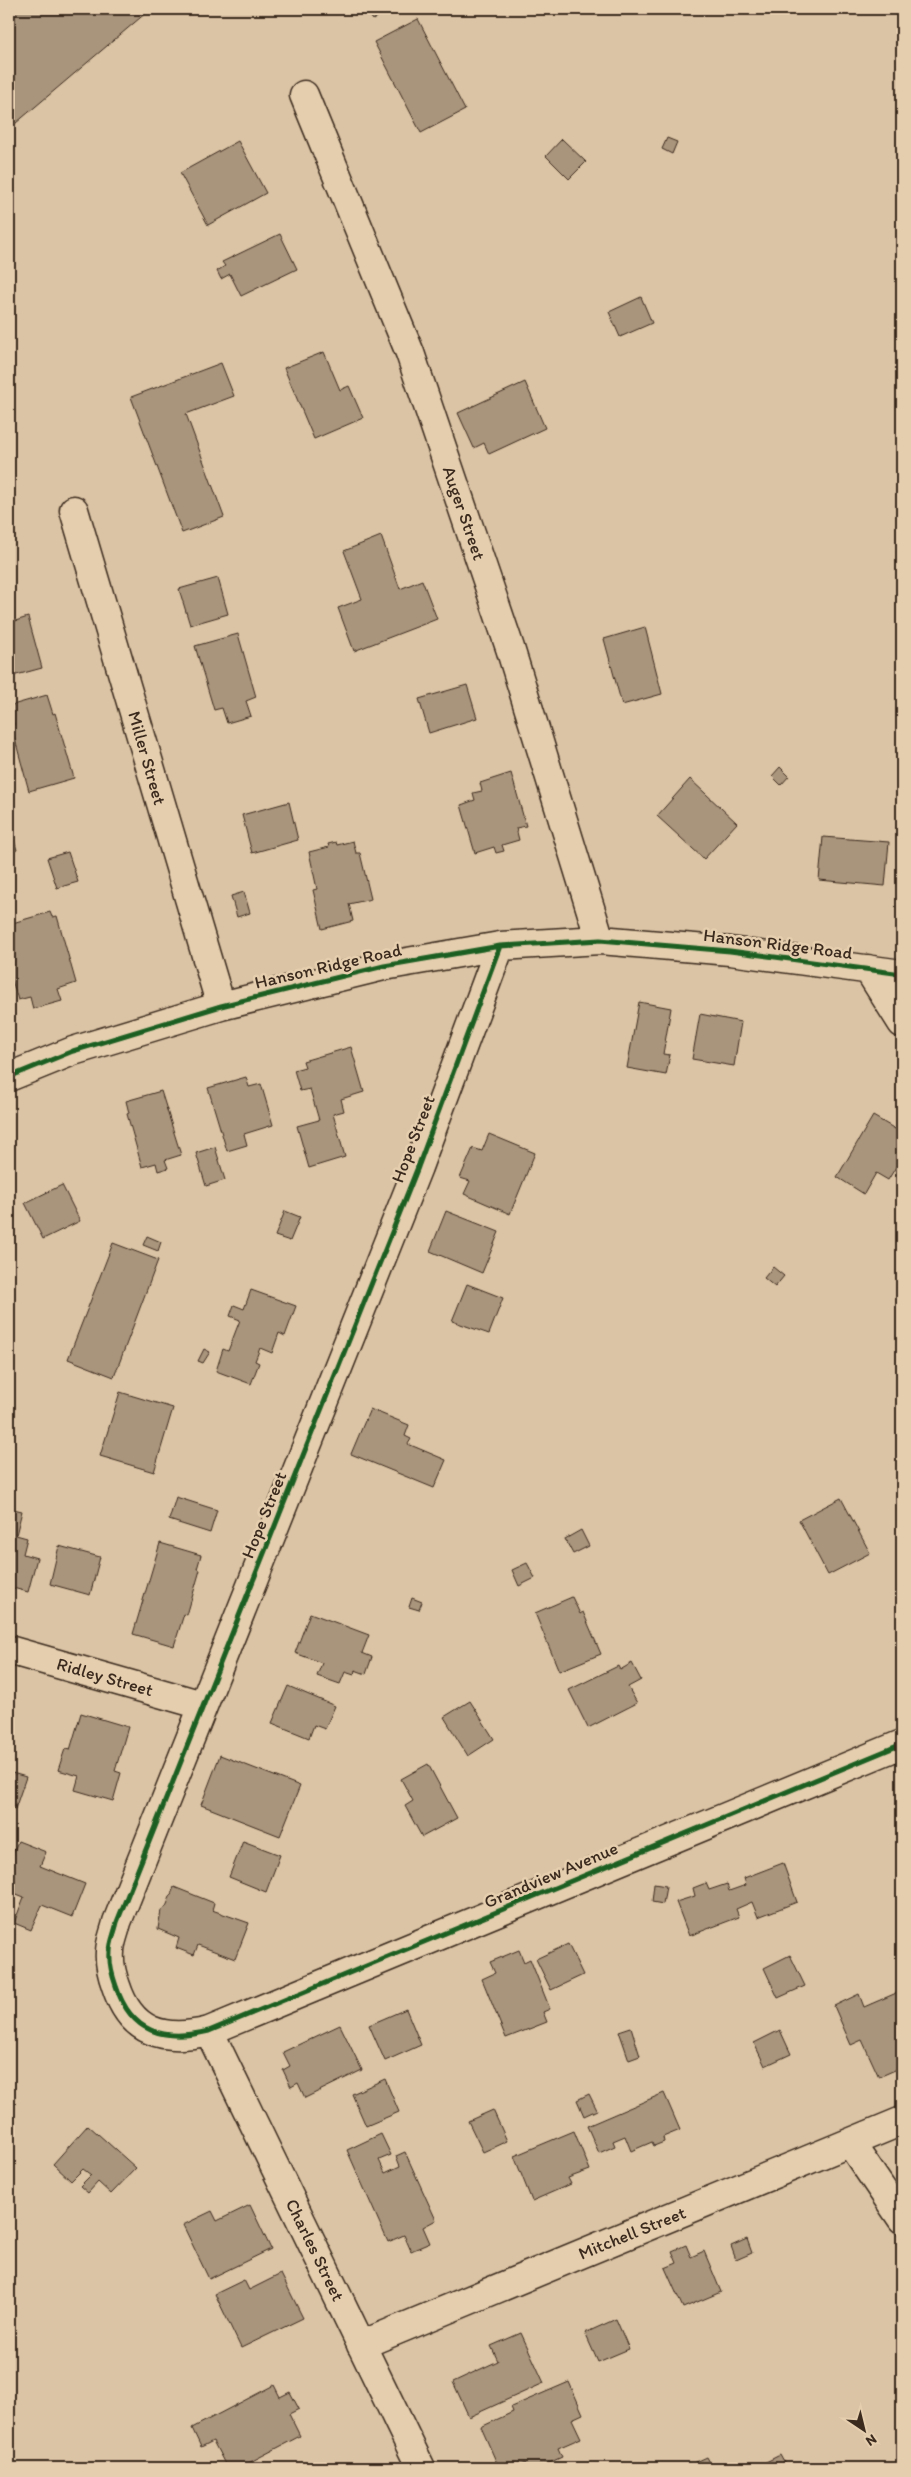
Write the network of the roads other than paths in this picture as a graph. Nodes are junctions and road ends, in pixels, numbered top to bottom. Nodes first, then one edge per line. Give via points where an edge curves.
1 (304, 95) dead end
2 (74, 510) dead end
3 (600, 940) junction
4 (500, 946) junction
5 (868, 970) junction
6 (902, 974) edge
7 (221, 1006) junction
8 (902, 1023) edge
9 (9, 1077) edge
10 (9, 1650) edge
11 (202, 1705) junction
12 (902, 1744) edge
13 (209, 2031) junction
14 (902, 2121) edge
15 (851, 2144) junction
16 (902, 2219) edge
17 (361, 2344) junction
18 (421, 2468) edge

1 - 3 street, Auger Street via 410,353 510,648
2 - 7 street, Miller Street
3 - 4 street, Hanson Ridge Road
3 - 5 street, Hanson Ridge Road via 730,951
4 - 7 street, Hanson Ridge Road via 384,966
4 - 11 street, Hope Street via 418,1167
5 - 6 street, Hanson Ridge Road
5 - 8 street
7 - 9 street, Hanson Ridge Road via 73,1051
10 - 11 street, Ridley Street
11 - 13 street, Hope Street via 117,1922 110,1952 112,1975 120,1999 132,2017 146,2029 166,2036 188,2036
12 - 13 street, Grandview Avenue
13 - 17 street, Charles Street
14 - 15 street, Mitchell Street
15 - 16 street
15 - 17 street, Mitchell Street
17 - 18 street, Charles Street

